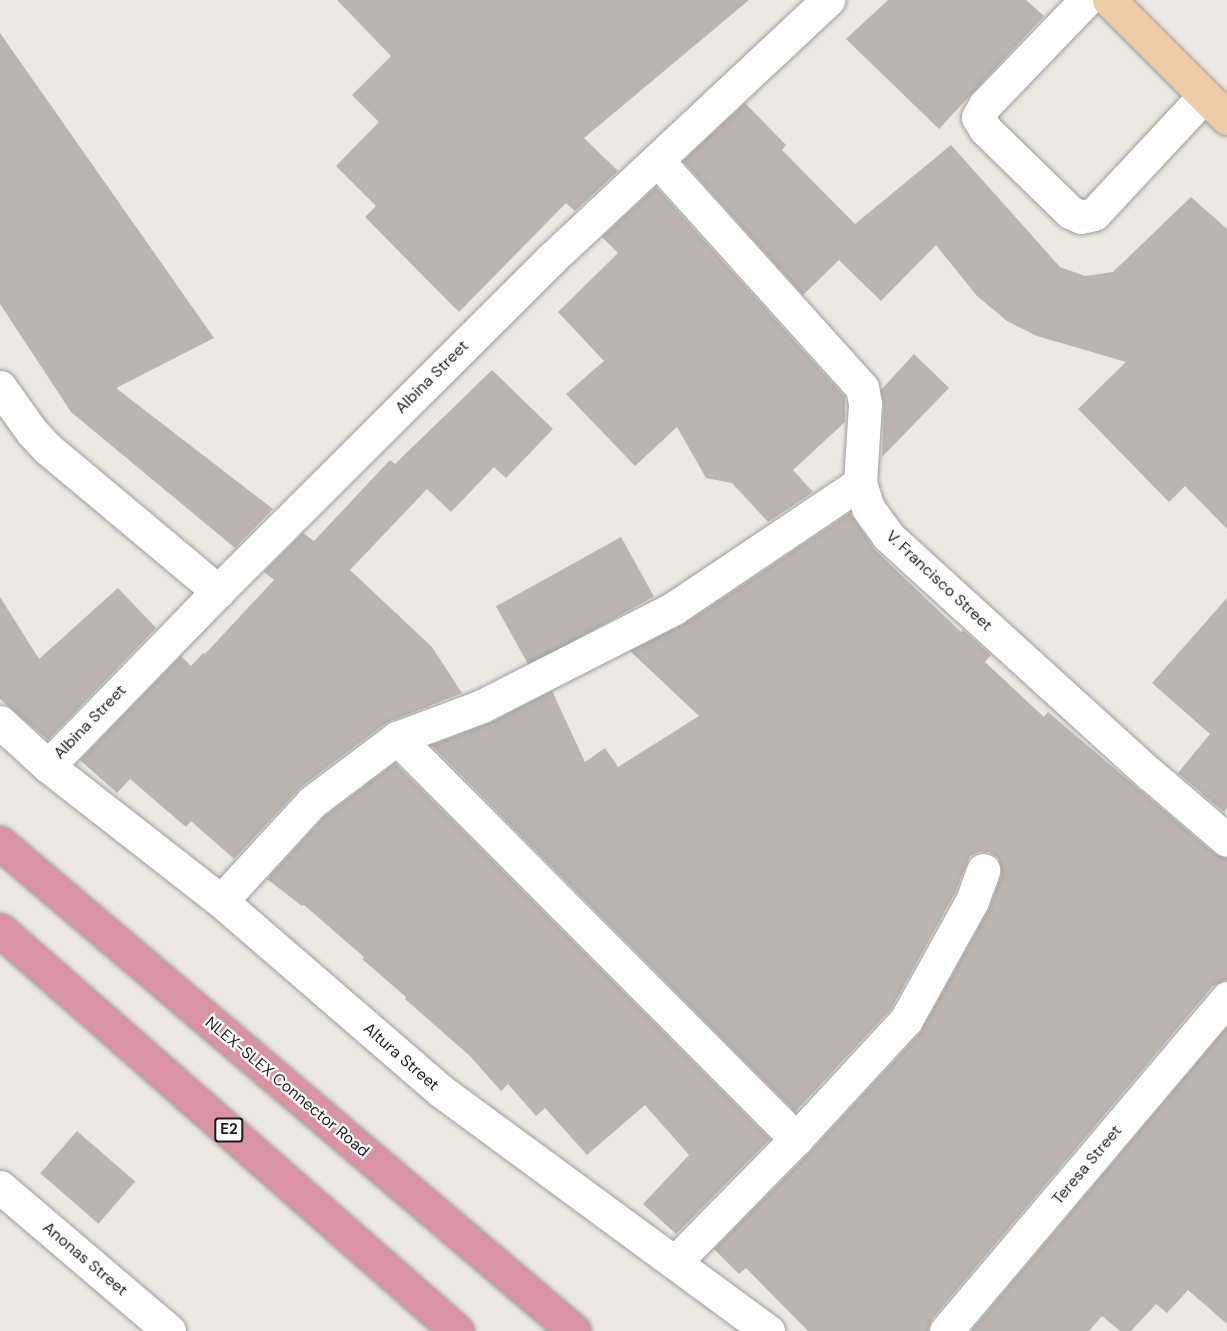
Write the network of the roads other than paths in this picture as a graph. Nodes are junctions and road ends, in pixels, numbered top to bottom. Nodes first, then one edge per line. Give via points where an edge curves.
1 (828, 0) edge
2 (1086, 0) edge
3 (1109, 0) edge
4 (1216, 107) edge
5 (657, 160) junction
6 (0, 387) edge
7 (860, 483) junction
8 (219, 591) junction
9 (0, 722) edge
10 (397, 738) junction
11 (48, 766) junction
12 (1227, 840) edge
13 (0, 843) edge
14 (983, 870) dead end
15 (221, 901) junction
16 (0, 930) edge
17 (1227, 999) edge
18 (796, 1139) junction
19 (0, 1186) edge
20 (676, 1261) junction
21 (169, 1331) edge
22 (457, 1331) edge
23 (574, 1331) edge
24 (768, 1331) edge
25 (946, 1331) edge

1 - 5 street, Albina Street
2 - 4 street via 978,117 1070,212 1081,217 1094,214
3 - 4 main road
5 - 7 street, V. Francisco Street via 862,388 865,404
5 - 8 street, Albina Street via 550,260
6 - 8 street via 48,449
7 - 10 street via 674,608 482,706
7 - 12 street, V. Francisco Street via 867,508 888,536
8 - 11 street, Albina Street
9 - 11 street, Altura Street
10 - 15 street via 312,802
10 - 18 street
11 - 15 street, Altura Street
13 - 23 highway, NLEX-SLEX Connector Road
14 - 18 street via 972,901 906,1020
15 - 20 street, Altura Street via 441,1092
16 - 22 highway, E2
17 - 25 street, Teresa Street
18 - 20 street
19 - 21 street, Anonas Street
20 - 24 street, Altura Street

